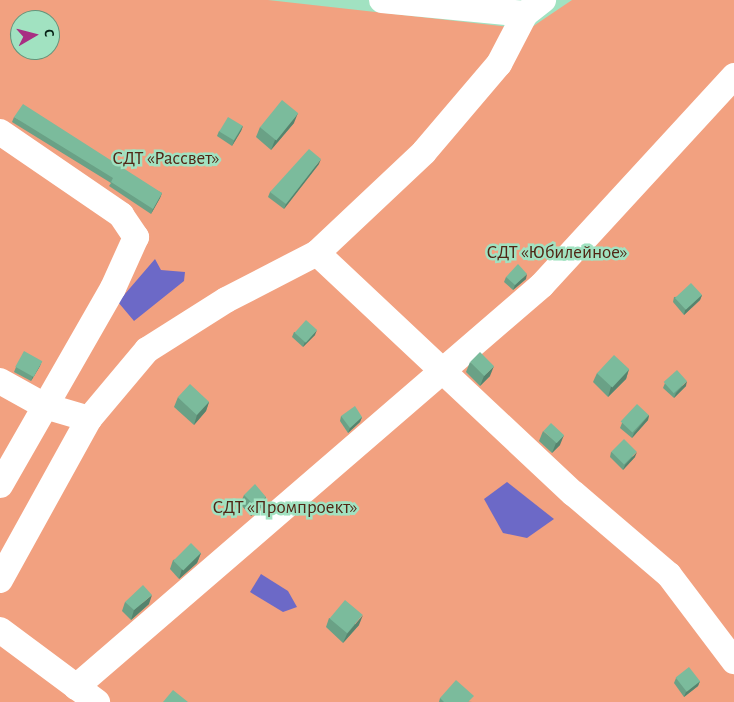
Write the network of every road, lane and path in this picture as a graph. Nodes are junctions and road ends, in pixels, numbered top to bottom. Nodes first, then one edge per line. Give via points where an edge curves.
1 (382, 0) edge
2 (534, 7) edge
3 (734, 76) edge
4 (0, 132) edge
5 (317, 253) junction
6 (445, 372) junction
7 (0, 381) edge
8 (45, 406) junction
9 (88, 419) junction
10 (0, 485) edge
11 (0, 580) edge
12 (0, 630) edge
13 (734, 661) edge
14 (86, 694) edge

1 - 2 lane
2 - 5 lane via 499,64 424,152
3 - 6 lane via 542,285
4 - 8 lane via 121,215 136,237 113,288
5 - 6 lane
5 - 9 lane via 226,300 147,350
6 - 13 lane via 573,493 669,575
6 - 14 lane
7 - 8 lane
8 - 9 lane
8 - 10 lane
9 - 11 lane
12 - 14 lane

